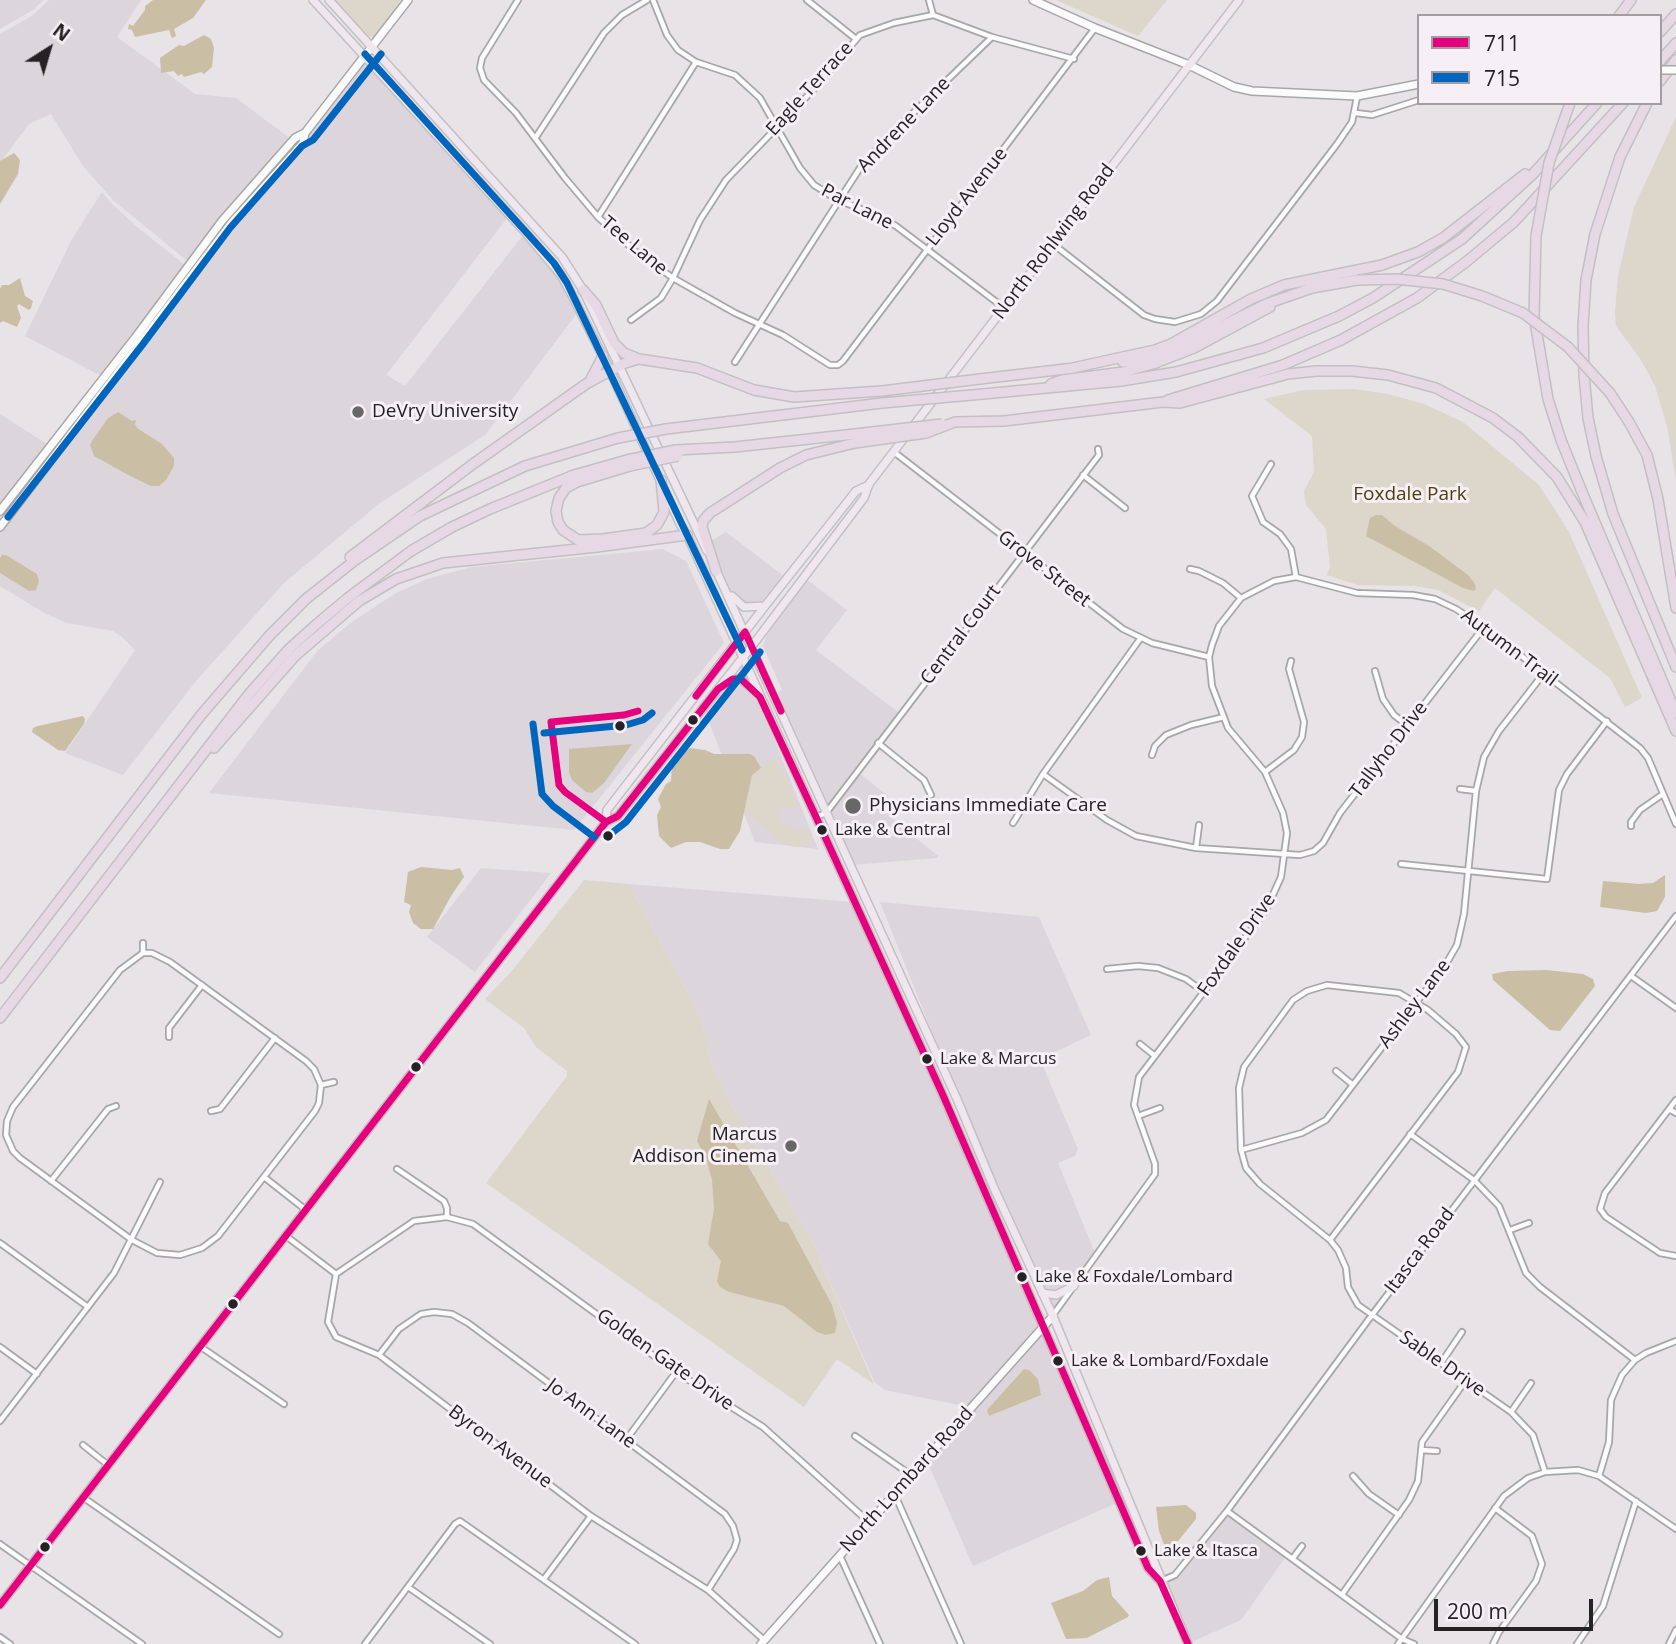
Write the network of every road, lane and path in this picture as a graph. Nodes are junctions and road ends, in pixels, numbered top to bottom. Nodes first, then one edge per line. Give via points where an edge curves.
1 (313, 0) edge
2 (329, 0) edge
3 (408, 0) edge
4 (518, 0) edge
5 (646, 0) edge
6 (653, 0) edge
7 (807, 0) edge
8 (929, 0) edge
9 (1033, 0) edge
10 (1239, 0) edge
11 (1676, 14) edge
12 (933, 15) junction
13 (1095, 28) junction
14 (1662, 30) edge
15 (992, 37) junction
16 (856, 39) junction
17 (1676, 43) edge
18 (373, 47) junction
19 (364, 58) junction
20 (1074, 59) junction
21 (1662, 59) edge
22 (1676, 60) edge
23 (696, 62) junction
24 (1189, 65) junction
25 (1662, 78) edge
26 (1417, 84) edge
27 (1357, 96) junction
28 (1417, 101) edge
29 (1569, 105) edge
30 (1595, 105) edge
31 (1621, 105) edge
32 (1646, 105) edge
33 (1356, 113) junction
34 (776, 127) junction
35 (305, 133) junction
36 (536, 137) junction
37 (1566, 138) junction
38 (838, 200) junction
39 (598, 217) junction
40 (1052, 244) junction
41 (926, 249) junction
42 (673, 278) junction
43 (583, 290) junction
44 (1284, 299) junction
45 (1004, 307) junction
46 (631, 320) dead end
47 (760, 325) junction
48 (603, 356) junction
49 (639, 359) junction
50 (735, 362) dead end
51 (838, 365) joint
52 (615, 369) junction
53 (1068, 369) junction
54 (586, 384) junction
55 (1038, 389) junction
56 (1163, 402) junction
57 (855, 438) junction
58 (1098, 449) dead end
59 (894, 452) junction
60 (629, 463) junction
61 (1270, 464) dead end
62 (1083, 475) junction
63 (661, 480) junction
64 (869, 484) junction
65 (686, 508) junction
66 (1125, 508) dead end
67 (0, 512) edge
68 (0, 527) edge
69 (687, 535) junction
70 (1024, 553) junction
71 (1190, 569) dead end
72 (716, 570) junction
73 (1296, 577) junction
74 (725, 588) junction
75 (1241, 598) junction
76 (306, 599) junction
77 (765, 606) junction
78 (1676, 608) edge
79 (1483, 627) junction
80 (746, 632) junction
81 (1140, 639) junction
82 (736, 645) junction
83 (752, 646) junction
84 (1209, 657) junction
85 (742, 659) junction
86 (1291, 662) dead end
87 (1676, 667) edge
88 (1376, 671) dead end
89 (1544, 673) junction
90 (718, 689) junction
91 (760, 697) junction
92 (1676, 713) edge
93 (1224, 718) junction
94 (1607, 721) junction
95 (1407, 725) junction
96 (1676, 731) edge
97 (878, 743) junction
98 (1152, 755) dead end
99 (1265, 772) junction
100 (1043, 774) junction
101 (1460, 789) dead end
102 (1476, 791) junction
103 (1663, 793) junction
104 (930, 795) dead end
105 (169, 799) junction
106 (826, 813) junction
107 (816, 817) junction
108 (606, 822) junction
109 (1013, 823) dead end
110 (1676, 824) edge
111 (1199, 825) dead end
112 (1631, 826) dead end
113 (1196, 848) junction
114 (1286, 854) junction
115 (1401, 864) dead end
116 (1469, 872) junction
117 (1676, 916) edge
118 (143, 943) dead end
119 (144, 953) junction
120 (1107, 969) dead end
121 (1631, 976) junction
122 (0, 978) edge
123 (202, 985) junction
124 (1204, 992) junction
125 (1417, 1003) junction
126 (1676, 1008) edge
127 (0, 1018) edge
128 (169, 1037) dead end
129 (275, 1038) junction
130 (1140, 1044) dead end
131 (1155, 1056) junction
132 (1336, 1071) dead end
133 (334, 1082) dead end
134 (321, 1085) junction
135 (1353, 1085) junction
136 (1676, 1100) edge
137 (116, 1106) dead end
138 (1160, 1108) dead end
139 (1669, 1109) junction
140 (211, 1111) dead end
141 (1676, 1113) edge
142 (1138, 1116) junction
143 (1410, 1134) junction
144 (3, 1135) edge
145 (1241, 1150) junction
146 (397, 1169) dead end
147 (264, 1177) junction
148 (1474, 1180) junction
149 (51, 1181) junction
150 (160, 1182) dead end
151 (306, 1210) junction
152 (447, 1217) junction
153 (1529, 1223) dead end
154 (1510, 1230) junction
155 (286, 1236) junction
156 (132, 1240) junction
157 (1330, 1241) junction
158 (0, 1242) edge
159 (1676, 1256) edge
160 (336, 1274) junction
161 (1074, 1286) junction
162 (1042, 1293) junction
163 (88, 1307) junction
164 (1372, 1315) junction
165 (1052, 1316) junction
166 (1043, 1329) junction
167 (1462, 1332) dead end
168 (1676, 1341) edge
169 (200, 1346) junction
170 (0, 1347) edge
171 (379, 1355) junction
172 (1635, 1360) junction
173 (1441, 1363) junction
174 (676, 1373) junction
175 (37, 1374) junction
176 (1466, 1381) junction
177 (1531, 1383) dead end
178 (284, 1404) dead end
179 (1511, 1412) junction
180 (0, 1421) edge
181 (855, 1436) dead end
182 (626, 1440) junction
183 (83, 1445) dead end
184 (1421, 1450) junction
185 (1437, 1451) dead end
186 (108, 1465) junction
187 (1545, 1472) junction
188 (911, 1475) junction
189 (1353, 1476) dead end
190 (1599, 1476) junction
191 (895, 1494) junction
192 (83, 1497) junction
193 (1636, 1501) junction
194 (1495, 1508) junction
195 (1227, 1511) junction
196 (1399, 1515) junction
197 (591, 1517) junction
198 (870, 1522) junction
199 (1676, 1529) edge
200 (0, 1544) edge
201 (1302, 1546) dead end
202 (840, 1555) junction
203 (1293, 1558) junction
204 (30, 1566) junction
205 (544, 1579) junction
206 (1160, 1581) junction
207 (408, 1587) junction
208 (708, 1590) junction
209 (1343, 1593) junction
210 (0, 1605) edge
211 (1676, 1630) edge
212 (279, 1634) dead end
213 (0, 1637) edge
214 (763, 1642) edge
215 (1400, 1642) edge
216 (10, 1644) edge
217 (142, 1644) edge
218 (365, 1644) edge
219 (490, 1644) edge
220 (635, 1644) edge
221 (880, 1644) edge
222 (961, 1644) edge
223 (1188, 1644) edge
224 (1414, 1644) edge
225 (1493, 1644) edge
226 (1577, 1644) edge
227 (1669, 1644) edge

1 - 19 main road
2 - 18 main road
3 - 18 street
4 - 36 street, Tee Lane via 480,68 487,84
5 - 36 street via 604,33
6 - 23 street, Par Lane via 671,42
7 - 16 street
8 - 12 street
9 - 13 street
10 - 24 main road, North Rohlwing Road
11 - 14 highway
12 - 15 street
12 - 16 street, Eagle Terrace via 881,27
13 - 20 street, Lloyd Avenue
13 - 24 street
15 - 20 street
15 - 38 street, Andrene Lane via 883,142
16 - 34 street, Eagle Terrace
17 - 21 highway
18 - 19 street
18 - 43 main road via 562,257
19 - 35 street
19 - 48 main road via 550,262
20 - 41 street, Lloyd Avenue
22 - 25 highway
23 - 34 street, Par Lane via 744,81 760,97
23 - 39 street
24 - 27 street via 1252,91
24 - 40 main road, North Rohlwing Road
26 - 27 street
27 - 33 street
28 - 33 street via 1372,115
29 - 92 highway, bridge via 1549,163 1536,236 1534,316 1548,399 1582,492
30 - 37 highway
31 - 56 highway via 1514,222 1417,298 1307,356
32 - 87 highway via 1620,157 1595,234 1585,292 1584,375 1588,418 1613,514
33 - 40 street via 1217,302 1201,314 1184,321 1144,315
34 - 38 street, Par Lane via 806,176
34 - 42 street, Eagle Terrace via 712,200
35 - 67 street via 295,138 222,221
35 - 68 street via 303,143 232,222
36 - 39 street, Tee Lane
37 - 53 highway via 1501,195 1418,252 1382,265 1284,285 1171,344
37 - 55 highway via 1462,239 1339,316 1263,348 1177,372
38 - 41 street, Par Lane via 887,220
38 - 47 street, Andrene Lane
39 - 42 street, Tee Lane
40 - 45 main road, North Rohlwing Road
41 - 45 street, Par Lane
41 - 51 street, Lloyd Avenue
42 - 46 street, Eagle Terrace via 661,298
42 - 47 street, Tee Lane
43 - 49 highway via 596,304 614,344
43 - 52 main road
44 - 53 highway via 1147,359
44 - 55 highway via 1153,365 1062,380
44 - 78 highway, bridge via 1312,288 1357,280 1443,284 1523,313 1568,347 1610,393 1647,455
45 - 59 main road, North Rohlwing Road
47 - 50 street, Andrene Lane
47 - 51 street, Tee Lane via 830,365
48 - 52 main road
48 - 54 highway
49 - 52 highway
49 - 53 highway, bridge via 697,369 754,390 810,396
52 - 54 highway
52 - 63 main road
52 - 65 main road
54 - 76 highway via 338,566
55 - 76 highway, bridge via 883,403 618,438 525,467 420,516
56 - 57 highway, bridge via 1004,421 957,422 926,433
56 - 96 highway via 1180,403 1288,374 1352,371 1436,388 1493,418 1539,458 1571,498
57 - 60 highway, bridge via 707,449
57 - 72 highway via 780,468 710,513 702,527
58 - 62 street, Central Court via 1099,455
59 - 64 main road, North Rohlwing Road
59 - 70 street, Grove Street
60 - 63 highway via 566,488 556,506 563,530 579,540 646,533 664,512
60 - 105 highway via 574,475 452,527 411,551 289,649
61 - 73 street via 1252,496 1263,522 1291,549
62 - 66 street
62 - 70 street, Central Court
63 - 69 main road
64 - 77 main road, North Rohlwing Road via 856,491
64 - 83 main road, North Rohlwing Road via 864,498
65 - 69 main road via 690,521
65 - 72 main road
69 - 82 main road
69 - 105 highway via 443,564 396,579 359,601 295,656
70 - 81 street, Grove Street
70 - 97 street, Central Court
71 - 75 street via 1223,583
72 - 74 main road
73 - 75 street via 1274,581
73 - 79 street, Autumn Trail via 1357,593 1435,599
74 - 77 main road via 744,607
74 - 80 main road
75 - 84 street, Foxdale Drive via 1219,626
76 - 122 highway via 201,715
77 - 80 main road, North Rohlwing Road
79 - 89 street, Autumn Trail
79 - 95 street, Tallyho Drive
80 - 82 main road, North Rohlwing Road
80 - 83 main road
81 - 84 street, Grove Street
81 - 100 street
82 - 85 main road
82 - 108 main road, North Rohlwing Road via 607,810
83 - 85 main road, North Rohlwing Road
83 - 106 main road
84 - 93 street, Foxdale Drive via 1212,686
85 - 90 main road, North Rohlwing Road
85 - 91 main road
86 - 99 street via 1304,722 1302,737 1294,750
88 - 95 street via 1383,699
89 - 94 street, Autumn Trail
89 - 102 street, Ashley Lane via 1489,747
90 - 91 main road via 741,679
90 - 108 main road, North Rohlwing Road via 618,816
91 - 107 main road
93 - 98 street via 1174,731
93 - 99 street, Foxdale Drive via 1232,735
94 - 103 street via 1648,758
94 - 116 street via 1559,790 1547,879
95 - 114 street, Tallyho Drive via 1340,813 1323,843 1314,851
97 - 104 street via 924,780
97 - 106 street, Central Court
99 - 114 street, Foxdale Drive via 1283,813
100 - 109 street
100 - 113 street, Tallyho Drive via 1130,833
101 - 102 street
102 - 116 street, Ashley Lane
103 - 110 street
103 - 112 street via 1640,810
105 - 127 highway
106 - 107 street
106 - 162 main road
107 - 166 main road
108 - 151 main road, North Rohlwing Road
111 - 113 street
113 - 114 street, Tallyho Drive
114 - 124 street, Foxdale Drive via 1273,898
115 - 116 street
116 - 125 street, Ashley Lane via 1457,945
117 - 121 street, Itasca Road
118 - 119 street
119 - 123 street via 159,955
119 - 144 street via 120,970 13,1107
120 - 124 street via 1158,968
121 - 126 street
121 - 148 street, Itasca Road
123 - 128 street via 170,1028
123 - 129 street
124 - 131 street, Foxdale Drive
125 - 135 street, Ashley Lane
125 - 143 street via 1466,1047 1458,1072
125 - 145 street via 1393,991 1326,985 1293,1000 1244,1067 1239,1088
129 - 134 street via 310,1065
129 - 140 street via 220,1109
130 - 131 street
131 - 142 street, Foxdale Drive via 1139,1077 1134,1105
132 - 135 street
133 - 134 street
134 - 147 street via 315,1111
135 - 145 street, Ashley Lane via 1323,1122 1302,1133
136 - 139 street
137 - 149 street via 108,1109
138 - 142 street
139 - 141 street
139 - 159 street via 1605,1193 1601,1209 1660,1253
142 - 161 street, Foxdale Drive via 1155,1174
143 - 148 street
143 - 157 street
144 - 149 street via 13,1151
145 - 157 street, Sable Drive via 1246,1168 1260,1184
146 - 152 street via 443,1201
147 - 151 street
147 - 156 street via 208,1245 173,1255 157,1253
148 - 154 street via 1502,1210
148 - 164 street, Itasca Road
149 - 156 street
150 - 156 street
151 - 155 main road, North Rohlwing Road
152 - 160 street via 414,1221
152 - 174 street, Golden Gate Drive via 486,1231
153 - 154 street
154 - 172 street via 1526,1273
155 - 160 street
155 - 169 main road, North Rohlwing Road
156 - 163 street
157 - 164 street, Sable Drive via 1342,1258 1352,1297
158 - 163 street
160 - 171 street, Byron Avenue via 330,1330 336,1337
161 - 162 main road via 1056,1295
161 - 165 street, Foxdale Drive
162 - 165 main road
163 - 175 street
164 - 173 street, Sable Drive
164 - 195 street, Itasca Road
165 - 166 street, North Lombard Road
165 - 206 main road
166 - 188 street, North Lombard Road
166 - 206 main road via 1148,1568
167 - 173 street
168 - 172 street
169 - 178 street
169 - 186 main road, North Rohlwing Road
170 - 175 street
171 - 182 street, Jo Ann Lane via 406,1322 421,1314 452,1314
171 - 197 street, Byron Avenue
172 - 190 street via 1611,1400 1608,1449
173 - 176 street, Sable Drive
174 - 182 street
174 - 198 street, Golden Gate Drive via 772,1434
175 - 180 street
176 - 179 street, Sable Drive
176 - 184 street via 1422,1442
177 - 179 street
179 - 187 street, Sable Drive via 1530,1429
181 - 188 street
182 - 208 street, Jo Ann Lane via 721,1510 735,1532 734,1549
183 - 186 street
184 - 185 street
184 - 196 street via 1418,1481
186 - 192 main road, North Rohlwing Road
187 - 190 street via 1578,1470
187 - 194 street via 1522,1481
188 - 191 street, North Lombard Road
189 - 196 street
190 - 193 street
191 - 198 street, North Lombard Road
191 - 222 street
192 - 204 main road, North Rohlwing Road
192 - 212 street
193 - 199 street
193 - 226 street via 1603,1606
194 - 215 street
194 - 225 street via 1532,1536 1542,1564 1536,1581
195 - 203 street
195 - 206 street, Itasca Road via 1175,1575
196 - 209 street
197 - 205 street
197 - 208 street, Byron Avenue
198 - 202 street, North Lombard Road
200 - 204 street
201 - 203 street
202 - 214 street, North Lombard Road
202 - 221 street
203 - 209 street
204 - 210 main road, North Rohlwing Road
204 - 217 street
205 - 207 street via 460,1521
205 - 220 street
206 - 223 main road
207 - 218 street
207 - 219 street
208 - 214 street, Byron Avenue
209 - 215 street
211 - 227 street
213 - 216 street
215 - 224 street

